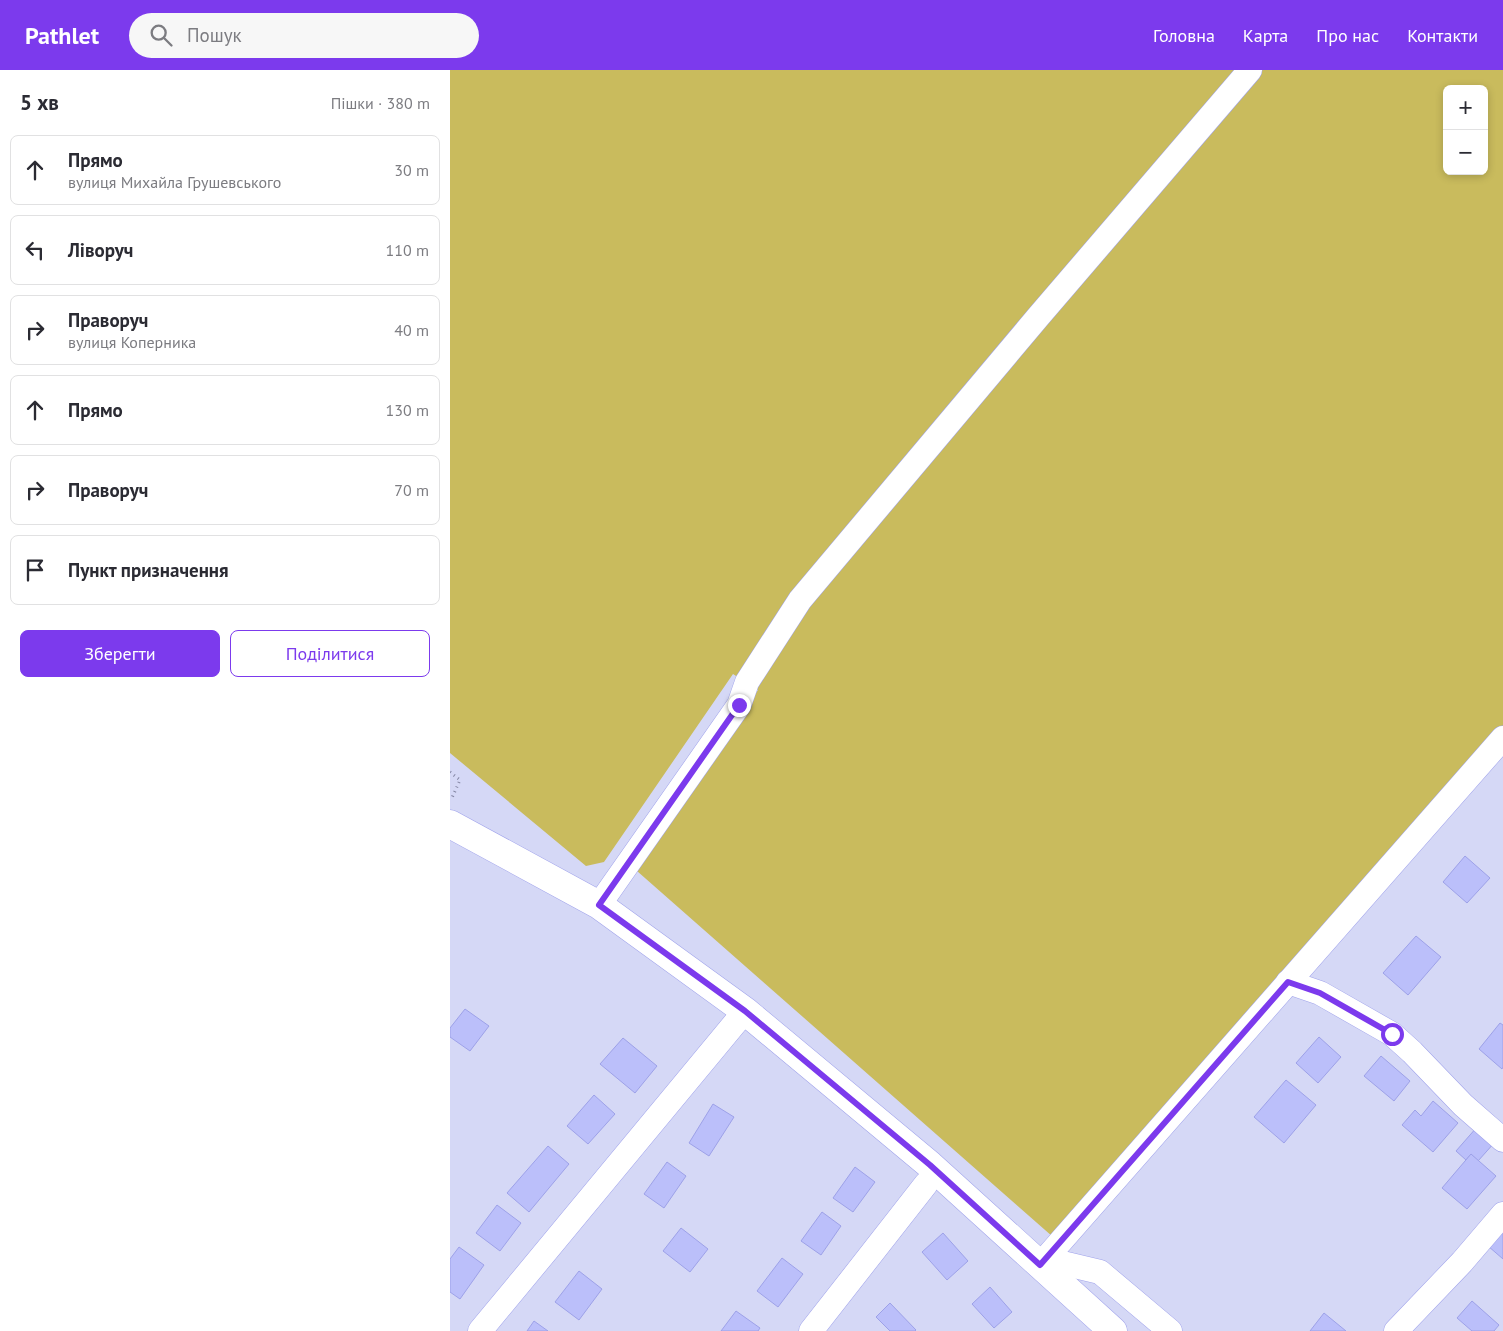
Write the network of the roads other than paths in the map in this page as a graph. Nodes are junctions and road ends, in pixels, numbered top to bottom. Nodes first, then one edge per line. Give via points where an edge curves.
1 (1250, 70) edge
2 (1503, 738) edge
3 (450, 824) edge
4 (599, 905) junction
5 (1288, 982) junction
6 (745, 1011) junction
7 (1503, 1140) edge
8 (931, 1177) junction
9 (1503, 1214) edge
10 (1040, 1265) junction
11 (480, 1331) edge
12 (811, 1331) edge
13 (1113, 1331) edge
14 (1170, 1331) edge
15 (1396, 1331) edge

1 - 4 street via 800,600 747,682 739,705
2 - 5 street
3 - 4 main road
4 - 6 main road
5 - 7 street via 1320,993 1392,1034
5 - 10 street
6 - 8 main road
6 - 11 street
8 - 10 main road
8 - 12 street
9 - 15 street
10 - 13 main road
10 - 14 street via 1058,1262 1100,1272

